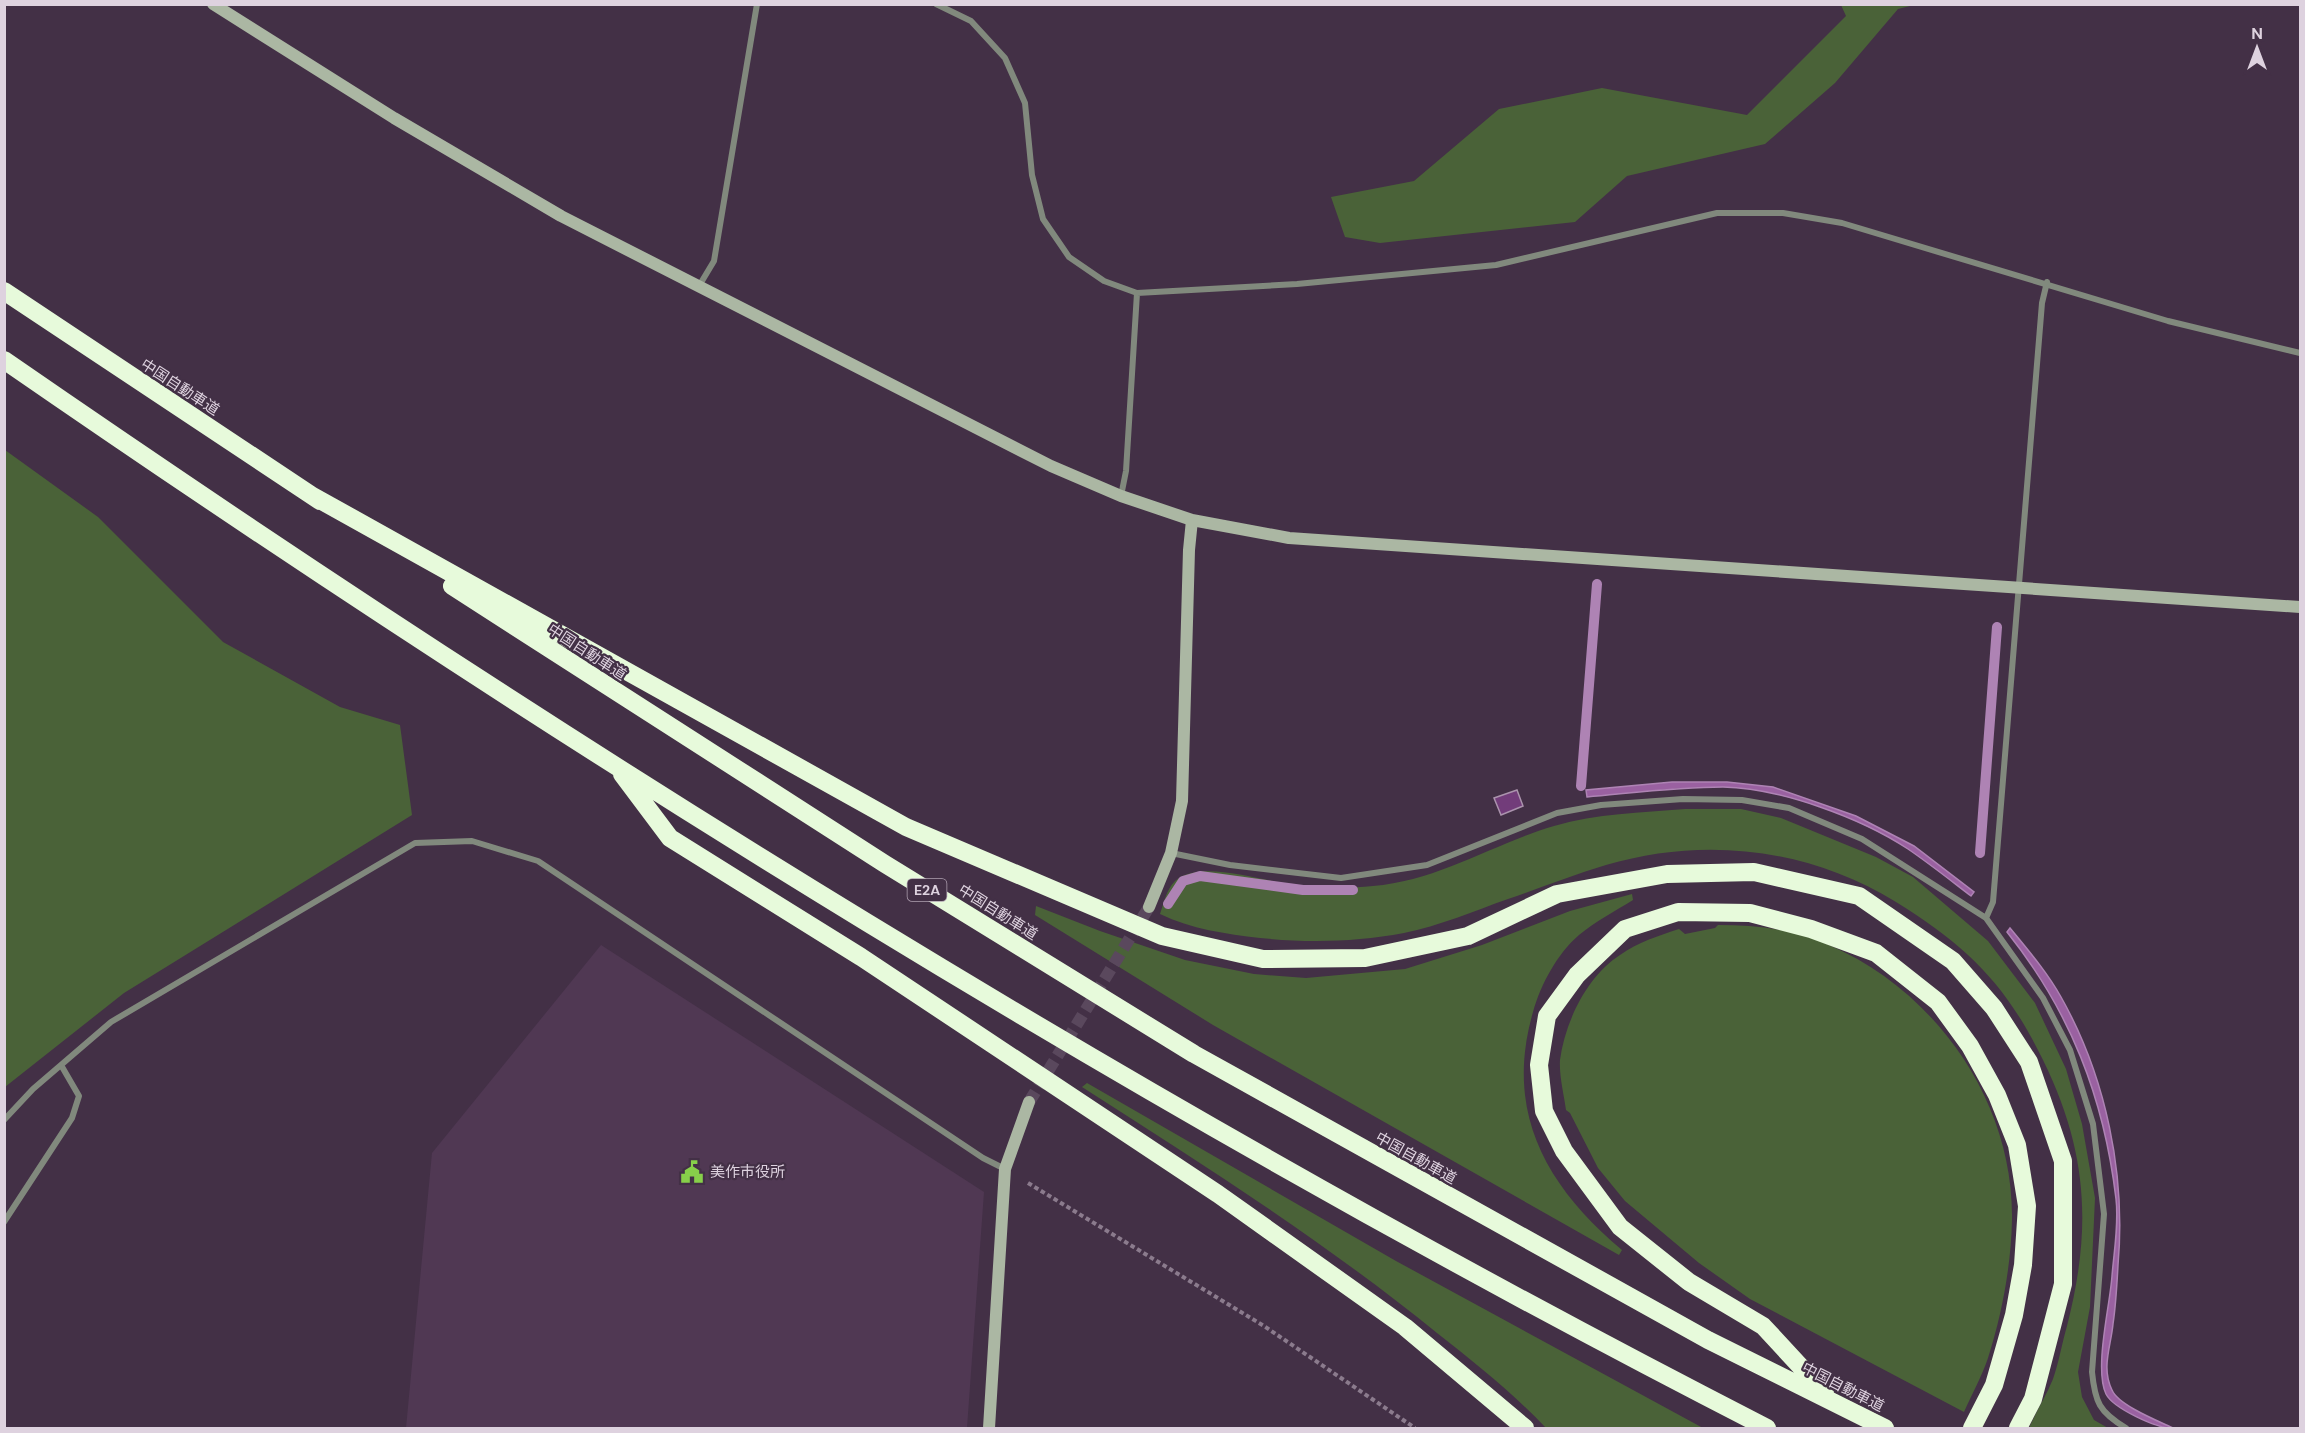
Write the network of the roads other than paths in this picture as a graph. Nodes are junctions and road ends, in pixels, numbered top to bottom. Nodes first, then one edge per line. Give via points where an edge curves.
1 (213, 4) edge
2 (757, 4) edge
3 (936, 4) edge
4 (2046, 282) junction
5 (698, 287) junction
6 (4, 291) edge
7 (1137, 293) junction
8 (2301, 352) edge
9 (4, 360) edge
10 (311, 495) junction
11 (1122, 496) junction
12 (1192, 520) junction
13 (2019, 589) junction
14 (2301, 607) edge
15 (615, 765) junction
16 (1171, 853) junction
17 (1149, 907) tunnel mouth
18 (1986, 918) junction
19 (61, 1065) junction
20 (1029, 1102) tunnel mouth
21 (4, 1120) edge
22 (1005, 1169) junction
23 (4, 1222) edge
24 (1833, 1402) junction
25 (989, 1428) edge
26 (1525, 1428) edge
27 (1767, 1428) edge
28 (1885, 1428) edge
29 (1971, 1428) edge
30 (2018, 1428) edge
31 (2126, 1428) edge

1 - 5 street via 394,118 561,216
2 - 5 street via 714,261
3 - 7 street via 971,21 1005,58 1025,103 1032,175 1043,219 1069,257 1104,281
4 - 7 street via 1842,223 1783,213 1717,213 1496,265 1297,284
4 - 8 street via 2168,321
4 - 13 street
5 - 11 street via 1051,466
6 - 10 highway, 中国自動車道 / E2A
7 - 11 street
9 - 15 highway via 213,504
10 - 24 highway, 中国自動車道 / E2A via 885,864 1194,1054 1698,1334
10 - 30 highway via 906,827 1162,936 1263,959 1365,958 1468,936 1557,894 1667,874 1754,872 1859,896 1953,962 1994,1008 2029,1062 2063,1161 2063,1284 2033,1399
11 - 12 street
12 - 13 street via 1290,538
12 - 16 street via 1182,801
13 - 14 street
13 - 18 street via 1993,902
15 - 26 highway via 670,838 861,957 1218,1194 1405,1328
15 - 27 highway via 857,917 1101,1062 1599,1342
16 - 17 street
16 - 18 street via 1230,866 1341,878 1427,866 1557,813 1601,805 1683,799 1742,800 1790,808 1862,839
18 - 31 street via 2043,998 2070,1050 2093,1124 2104,1214 2092,1372 2095,1396 2106,1417
19 - 21 street
19 - 22 street via 111,1022 415,843 472,842 537,861
19 - 23 street via 79,1096 72,1118
20 - 22 street
22 - 25 street
24 - 28 highway, 中国自動車道 / E2A
24 - 29 highway via 1763,1326 1689,1282 1620,1227 1564,1151 1544,1111 1539,1065 1546,1016 1577,975 1625,929 1678,912 1750,914 1811,929 1876,953 1938,1002 1970,1046 1997,1095 2017,1145 2027,1206 2023,1265 2014,1315 1994,1385

